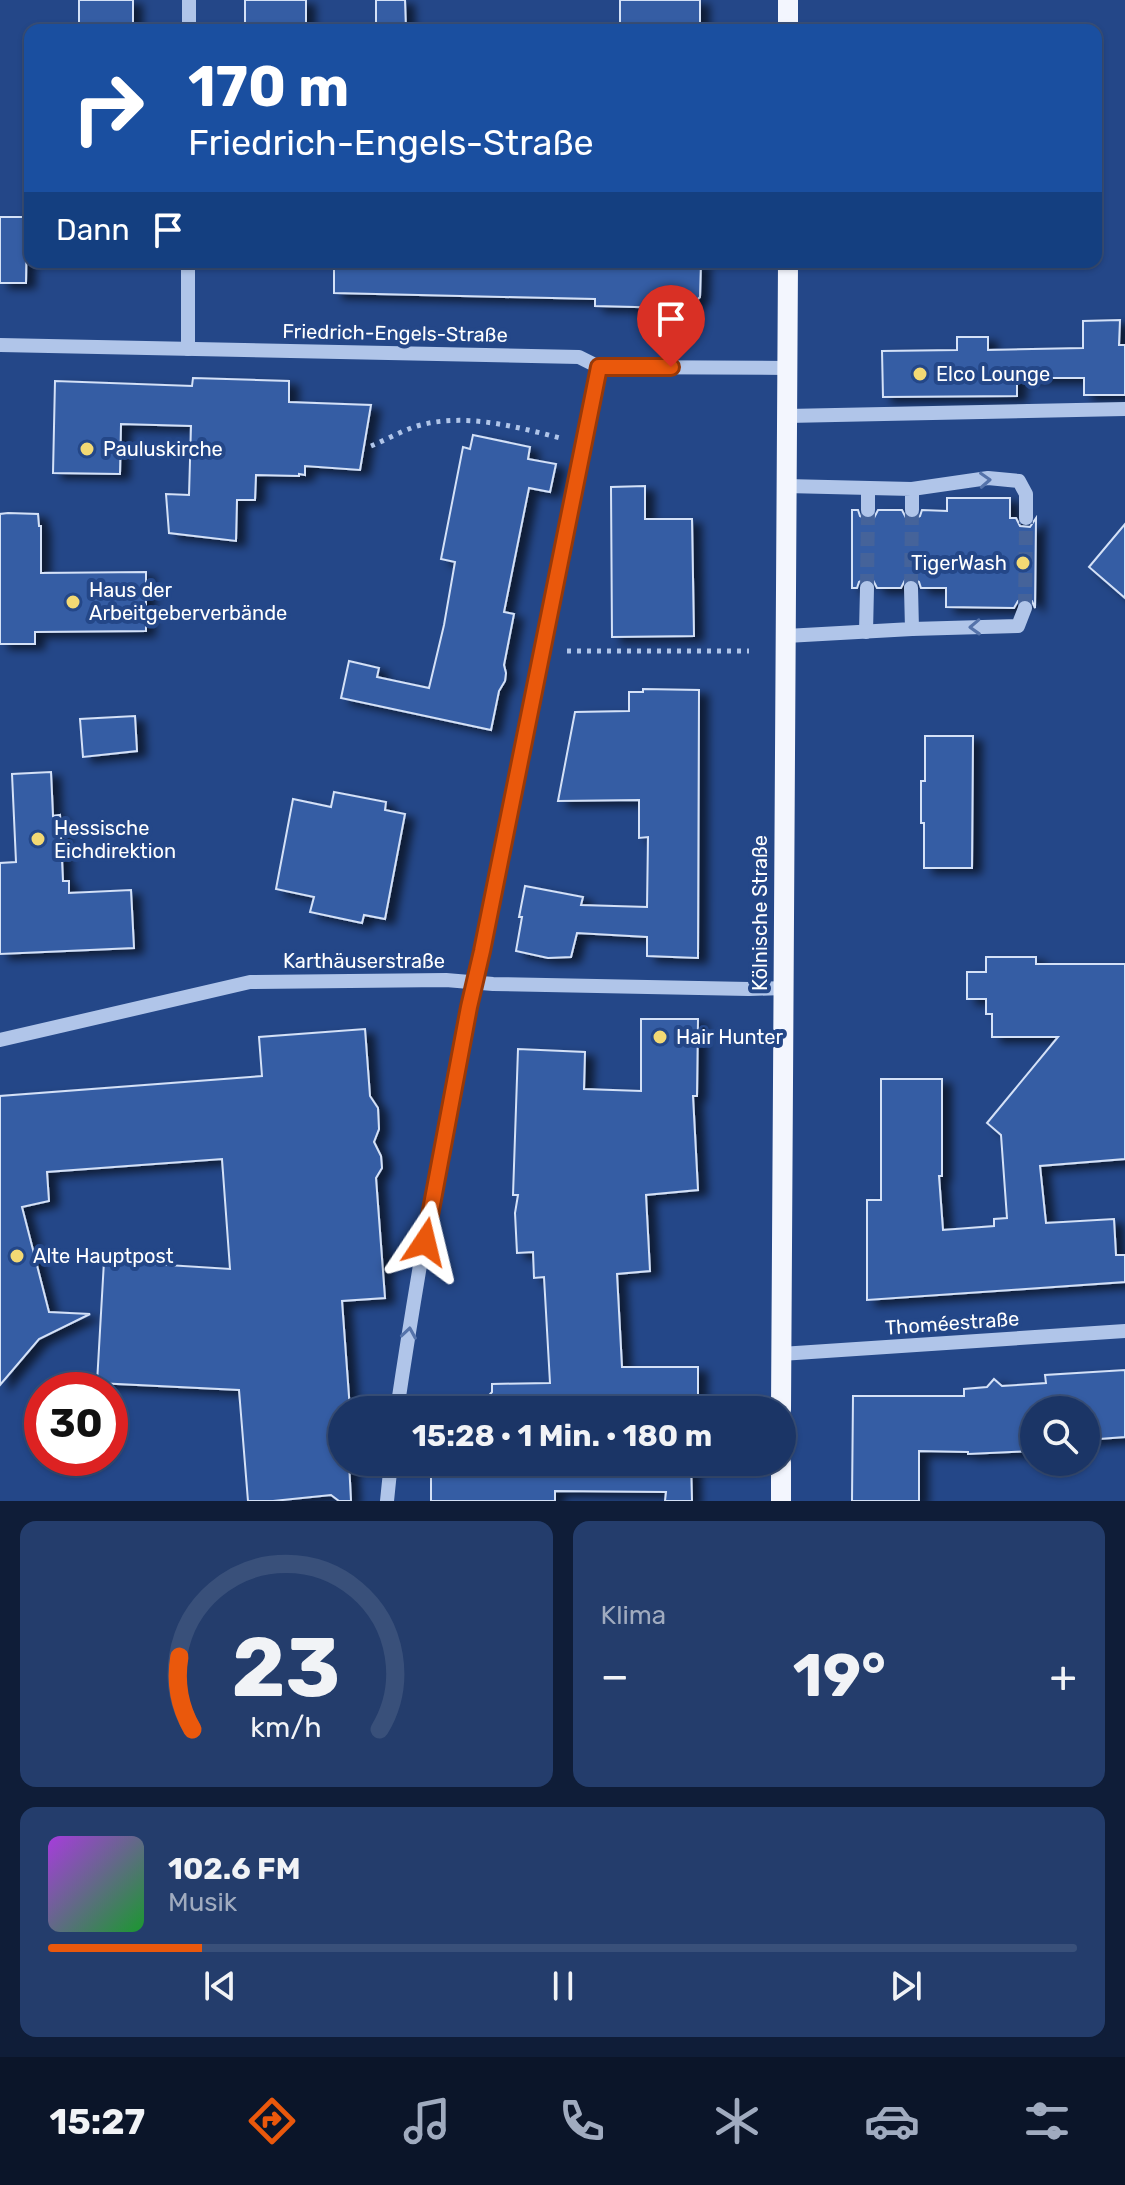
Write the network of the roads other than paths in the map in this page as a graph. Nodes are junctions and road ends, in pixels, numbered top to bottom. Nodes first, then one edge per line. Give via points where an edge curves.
1 (189, 0) edge
2 (788, 0) edge
3 (189, 24) edge
4 (788, 24) edge
5 (188, 268) edge
6 (788, 268) edge
7 (0, 345) edge
8 (188, 349) junction
9 (599, 367) junction
10 (788, 368) junction
11 (1125, 409) edge
12 (787, 416) junction
13 (786, 486) junction
14 (868, 488) junction
15 (912, 489) junction
16 (868, 510) tunnel mouth
17 (912, 510) tunnel mouth
18 (1026, 518) tunnel mouth
19 (867, 588) tunnel mouth
20 (911, 588) tunnel mouth
21 (1025, 608) dead end
22 (912, 629) junction
23 (866, 632) junction
24 (786, 636) junction
25 (475, 982) junction
26 (784, 988) junction
27 (0, 1040) edge
28 (1125, 1331) edge
29 (781, 1354) junction
30 (399, 1396) edge
31 (781, 1396) edge
32 (390, 1476) edge
33 (781, 1476) edge
34 (387, 1501) edge
35 (781, 1501) edge

1 - 3 street
2 - 4 main road
5 - 8 street
6 - 10 main road, Kölnische Straße
7 - 8 street, Friedrich-Engels-Straße
8 - 9 street, Friedrich-Engels-Straße via 579,357
9 - 10 street, Friedrich-Engels-Straße
9 - 25 street
10 - 12 main road, Kölnische Straße
11 - 12 street
12 - 13 main road, Kölnische Straße
13 - 14 street
13 - 24 main road, Kölnische Straße
14 - 15 street
14 - 16 street
15 - 17 street
15 -> 18 street via 988,478 1019,481 1026,494
19 - 23 street
20 - 22 street
21 -> 22 street via 1018,626
22 - 23 street
23 - 24 street
24 - 26 main road, Kölnische Straße
25 - 26 street, Karthäuserstraße
25 - 27 street, Karthäuserstraße via 250,982
30 -> 25 street
26 - 29 main road, Kölnische Straße
28 - 29 street, Thoméestraße
29 - 31 main road, Kölnische Straße
32 - 34 street
33 - 35 main road

